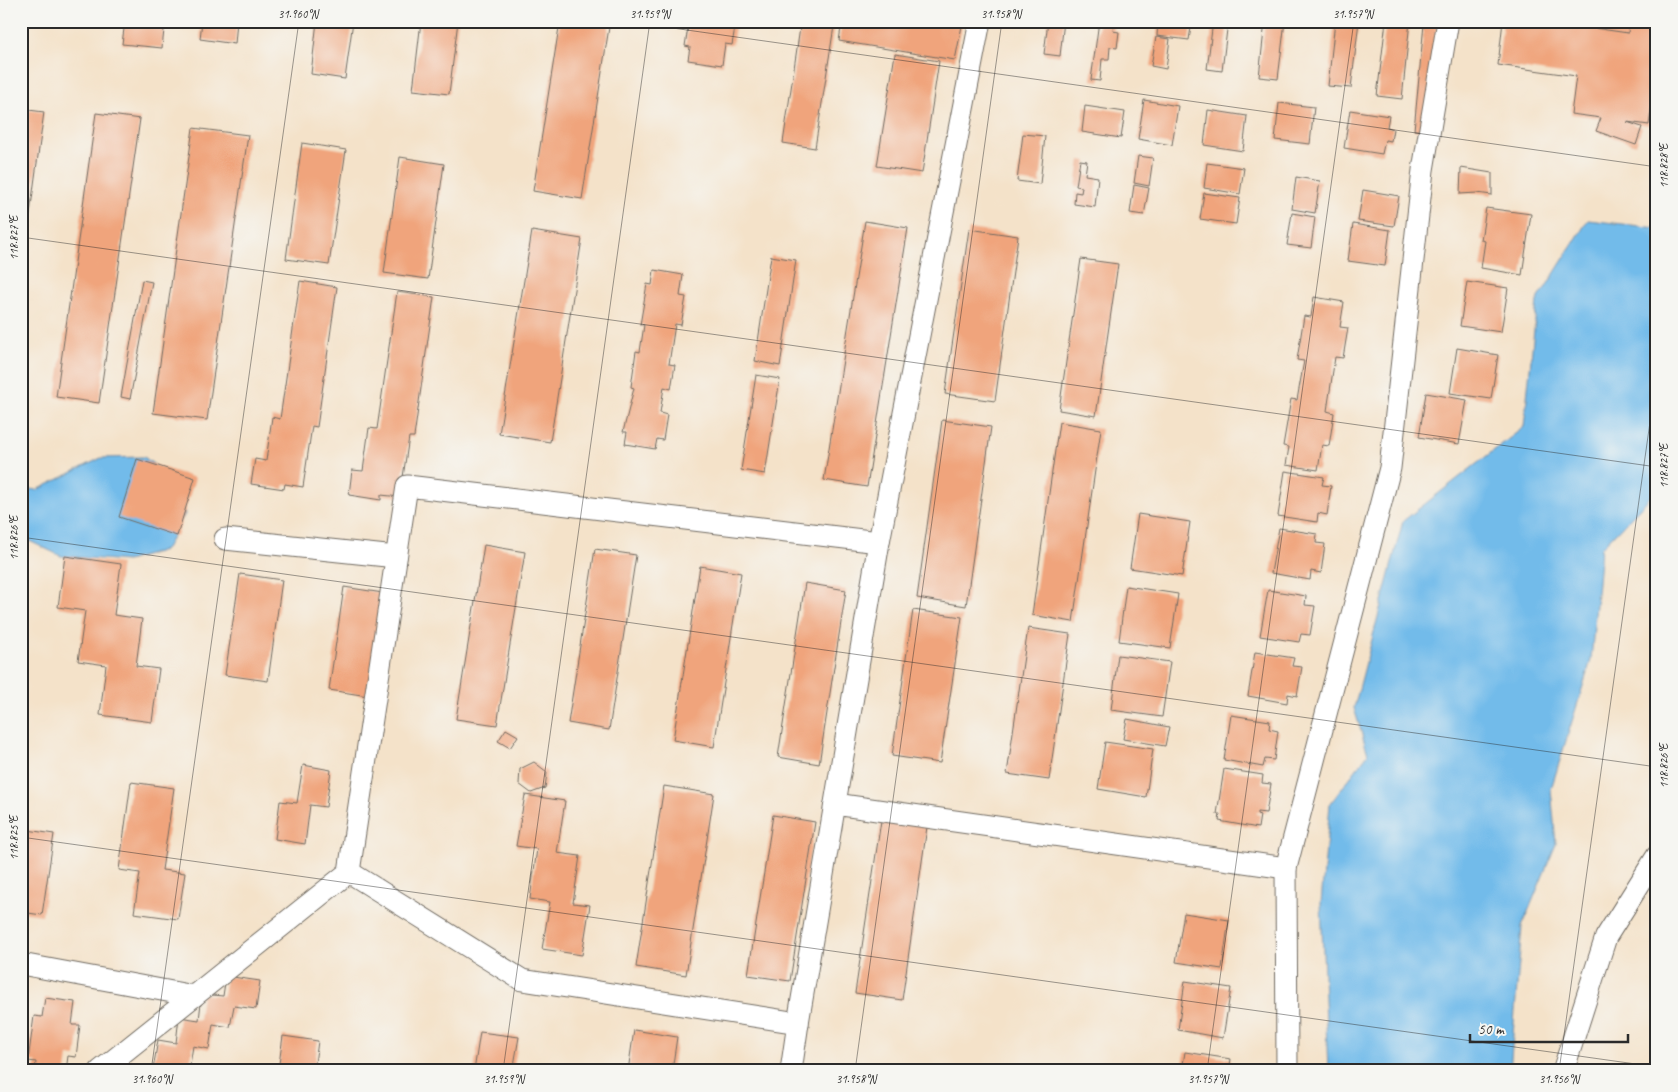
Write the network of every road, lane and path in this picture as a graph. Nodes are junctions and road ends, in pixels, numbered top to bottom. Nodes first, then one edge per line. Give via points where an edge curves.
1 (980, 21) edge
2 (1448, 21) edge
3 (225, 539) dead end
4 (879, 542) junction
5 (396, 557) junction
6 (835, 804) junction
7 (1657, 856) edge
8 (1286, 868) junction
9 (349, 872) junction
10 (21, 964) edge
11 (194, 996) junction
12 (798, 1024) junction
13 (100, 1071) edge
14 (791, 1071) edge
15 (1287, 1071) edge
16 (1564, 1071) edge

1 - 4 street
2 - 8 street via 1423,170 1390,468
3 - 5 street
4 - 5 street via 406,486
4 - 6 street
5 - 9 street
6 - 8 street
6 - 12 street
7 - 16 street via 1606,937
8 - 15 street
9 - 11 street
9 - 12 street via 522,980
10 - 11 street
11 - 13 street
12 - 14 street

